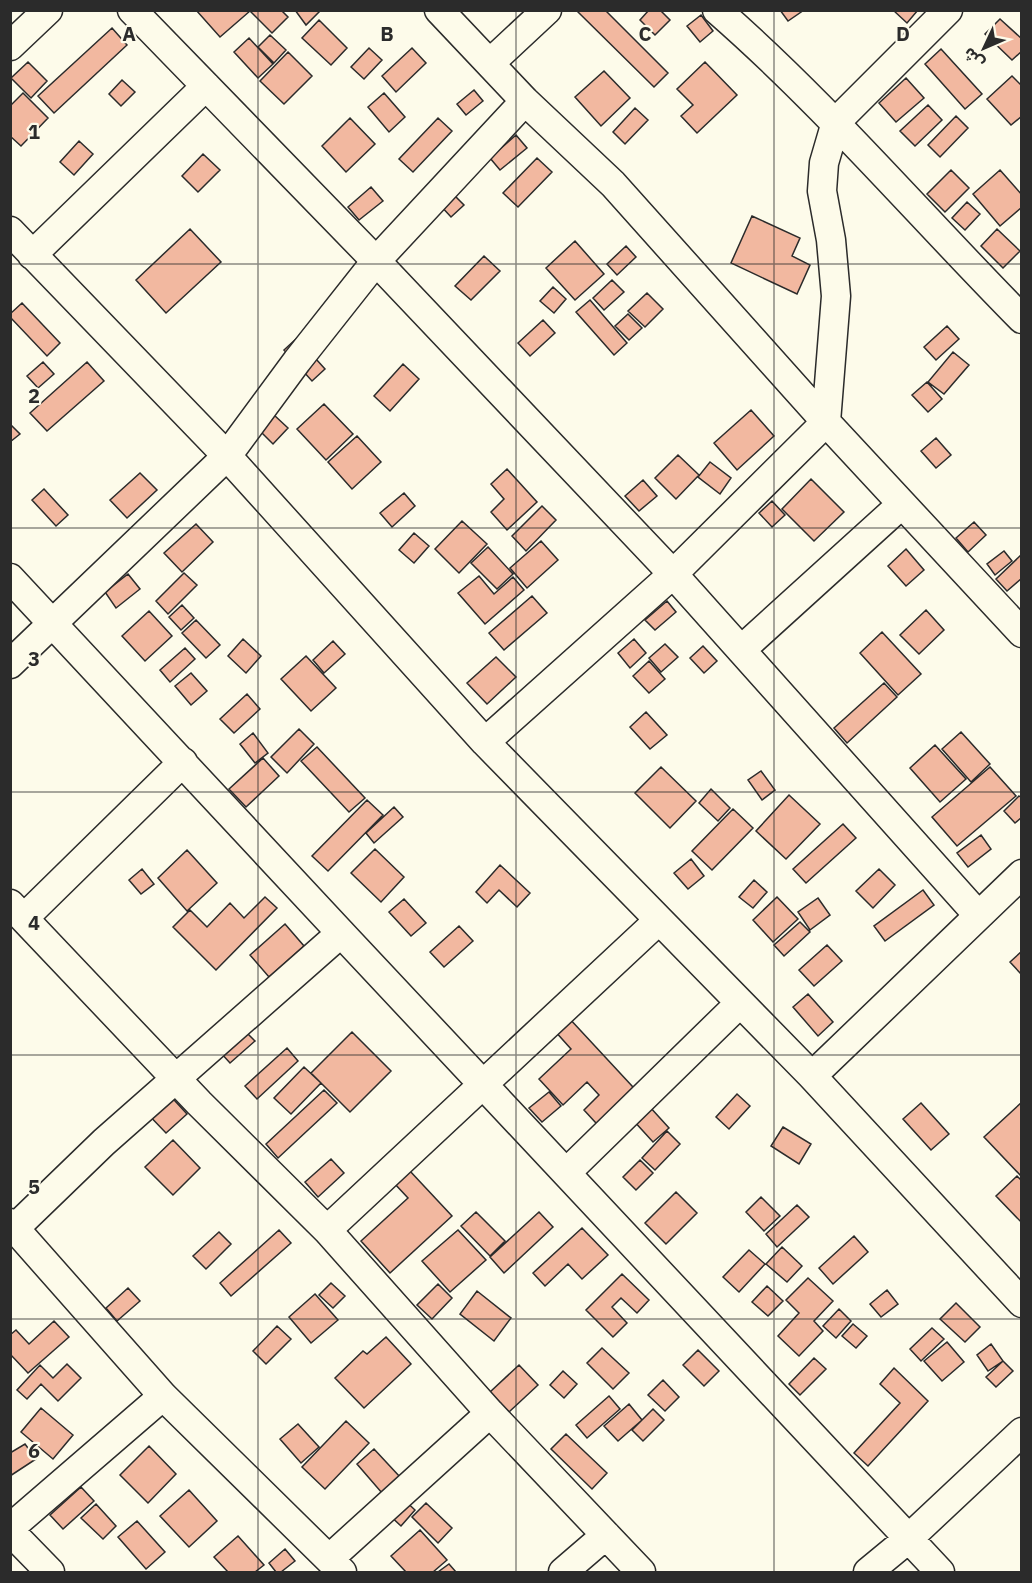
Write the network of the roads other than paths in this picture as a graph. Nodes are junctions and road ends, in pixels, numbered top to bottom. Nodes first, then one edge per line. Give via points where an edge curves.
1 (48, 10) edge
2 (132, 10) edge
3 (439, 10) edge
4 (547, 10) edge
5 (717, 10) edge
6 (948, 10) edge
7 (10, 46) edge
8 (490, 63) junction
9 (206, 86) junction
10 (525, 101) junction
11 (836, 122) junction
12 (10, 231) edge
13 (32, 255) junction
14 (376, 261) junction
15 (1022, 319) edge
16 (826, 423) junction
17 (226, 456) junction
18 (902, 504) junction
19 (673, 574) junction
20 (10, 578) edge
21 (53, 622) junction
22 (1022, 633) edge
23 (741, 650) junction
24 (10, 664) edge
25 (485, 742) junction
26 (183, 762) junction
27 (1022, 874) edge
28 (17, 911) edge
29 (978, 915) junction
30 (658, 921) junction
31 (340, 933) junction
32 (740, 1003) junction
33 (812, 1076) junction
34 (178, 1079) junction
35 (483, 1084) junction
36 (566, 1173) junction
37 (13, 1225) edge
38 (327, 1230) junction
39 (1022, 1303) edge
40 (163, 1396) junction
41 (490, 1413) junction
42 (1022, 1432) edge
43 (10, 1530) edge
44 (606, 1535) junction
45 (908, 1539) junction
46 (336, 1566) edge
47 (50, 1572) edge
48 (563, 1572) edge
49 (641, 1572) edge
50 (868, 1572) edge
51 (940, 1572) edge

1 - 7 street
2 - 9 street
3 - 8 street
4 - 8 street
5 - 11 street
6 - 11 street
8 - 10 street
9 - 13 street
9 - 14 street
10 - 14 street
10 - 16 street via 614,184
11 - 15 street
11 - 16 street via 824,163 822,191 836,296
12 - 13 street
13 - 17 street
14 - 17 street
14 - 19 street
16 - 18 street
16 - 19 street
17 - 21 street
17 - 25 street
18 - 22 street
18 - 23 street
19 - 23 street
19 - 25 street
20 - 21 street
21 - 24 street
21 - 26 street
23 - 29 street
25 - 30 street
26 - 28 street
26 - 31 street
27 - 29 street
28 - 34 street
29 - 33 street
30 - 32 street
30 - 35 street
31 - 34 street
31 - 35 street
32 - 33 street
32 - 36 street
33 - 39 street
34 - 37 street
34 - 38 street
35 - 36 street
35 - 38 street
36 - 45 street
37 - 40 street
38 - 41 street
40 - 43 street
40 - 46 street
41 - 44 street
41 - 46 street
42 - 45 street
43 - 47 street
44 - 48 street
44 - 49 street
45 - 50 street
45 - 51 street

